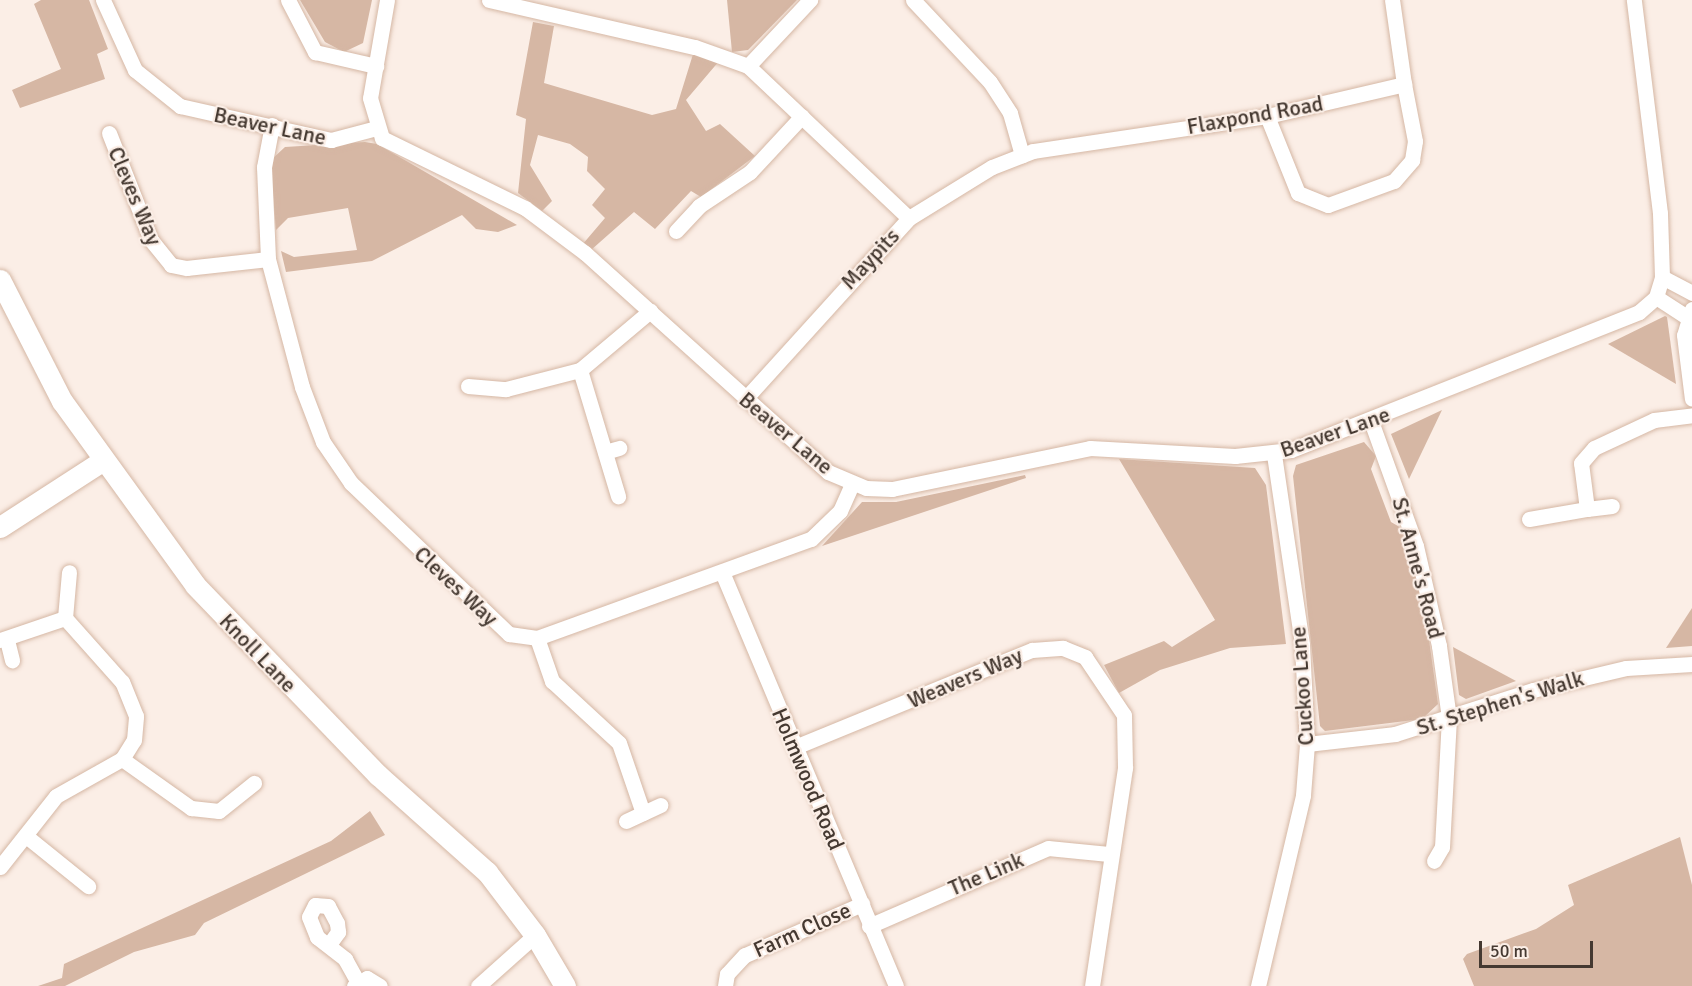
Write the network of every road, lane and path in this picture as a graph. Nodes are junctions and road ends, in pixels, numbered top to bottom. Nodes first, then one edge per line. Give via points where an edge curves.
1 (103, 0) edge
2 (288, 0) edge
3 (387, 0) edge
4 (489, 0) edge
5 (810, 0) edge
6 (913, 0) edge
7 (1392, 0) edge
8 (1634, 0) edge
9 (553, 7) edge
10 (376, 66) junction
11 (748, 66) junction
12 (1404, 84) junction
13 (802, 116) junction
14 (1267, 116) junction
15 (272, 125) junction
16 (376, 128) junction
17 (109, 133) dead end
18 (1022, 155) junction
19 (909, 218) junction
20 (676, 231) dead end
21 (268, 259) junction
22 (1662, 277) junction
23 (0, 280) edge
24 (1692, 293) edge
25 (1656, 297) junction
26 (650, 311) junction
27 (1690, 313) edge
28 (580, 369) junction
29 (468, 386) dead end
30 (745, 399) junction
31 (1692, 399) edge
32 (1692, 415) edge
33 (1371, 421) junction
34 (1274, 454) junction
35 (102, 461) junction
36 (852, 484) junction
37 (618, 496) dead end
38 (1612, 506) dead end
39 (1587, 509) junction
40 (1529, 519) dead end
41 (0, 527) edge
42 (69, 572) dead end
43 (722, 572) junction
44 (65, 618) junction
45 (537, 638) junction
46 (3, 640) edge
47 (12, 660) dead end
48 (1692, 664) edge
49 (1449, 718) junction
50 (1307, 744) junction
51 (795, 747) junction
52 (122, 759) junction
53 (254, 783) dead end
54 (661, 805) dead end
55 (644, 813) junction
56 (626, 821) dead end
57 (26, 836) junction
58 (1109, 854) junction
59 (1434, 861) dead end
60 (0, 867) edge
61 (88, 886) dead end
62 (862, 904) junction
63 (869, 926) junction
64 (535, 935) junction
65 (330, 943) dead end
66 (356, 984) edge
67 (380, 986) edge
68 (478, 986) edge
69 (565, 986) edge
70 (725, 986) edge
71 (896, 986) edge
72 (1092, 986) edge
73 (1258, 986) edge

1 - 15 street, Beaver Lane via 124,52 154,90 180,106
2 - 10 street via 315,52
3 - 10 street
4 - 9 street
5 - 11 street
6 - 18 street via 990,82 1010,113
7 - 12 street
8 - 22 street via 1660,213
9 - 11 street
10 - 16 street via 370,98
11 - 13 street
12 - 14 street, Flaxpond Road
12 - 14 street via 1415,141 1412,160 1394,181 1328,205 1298,193
13 - 19 street
13 - 20 street via 750,171 699,206
14 - 18 street, Flaxpond Road
15 - 16 street, Beaver Lane via 331,140
15 - 21 street, Cleves Way via 264,167
16 - 26 street, Beaver Lane via 392,147 525,208
17 - 21 street, Cleves Way via 151,240 171,265 187,268
18 - 19 street, Maypits via 964,180
19 - 30 street, Maypits
21 - 45 street, Cleves Way via 302,387 339,470 498,626
22 - 24 street
22 - 25 street
23 - 35 street, Knoll Lane via 62,401
25 - 27 street
25 - 33 street, Beaver Lane via 1638,312 1587,335
26 - 28 street
26 - 30 street, Beaver Lane
27 - 31 street
28 - 29 street via 506,389
28 - 37 street via 612,450
30 - 36 street, Beaver Lane via 828,472
32 - 39 street via 1654,420 1594,448 1581,463
33 - 34 street, Beaver Lane
33 - 49 street, St. Anne's Road via 1416,546
34 - 36 street, Beaver Lane via 1090,448 892,489
34 - 50 street, Cuckoo Lane via 1302,644
35 - 41 street
35 - 64 street, Knoll Lane via 161,543 258,657 472,858
36 - 43 street via 840,511 811,539
38 - 39 street
39 - 40 street
42 - 44 street
43 - 45 street
43 - 51 street, Holmwood Road
44 - 46 street
44 - 52 street via 122,682 132,704 134,740
45 - 55 street via 552,681 620,743
46 - 47 street
48 - 49 street, St. Stephen's Walk via 1626,668 1580,678
49 - 50 street, St. Stephen's Walk via 1395,735
49 - 59 street, St. Anne's Road via 1442,847
50 - 73 street, Cuckoo Lane via 1303,795
51 - 58 street, Weavers Way via 1032,650 1063,648 1085,657 1124,715 1125,768
51 - 62 street, Holmwood Road
52 - 53 street via 191,808 219,811
52 - 57 street via 56,796
54 - 55 street
55 - 56 street
57 - 60 street
57 - 61 street
58 - 63 street, The Link via 1048,848
58 - 72 street, Weavers Way
62 - 63 street, Holmwood Road
62 - 70 street, Farm Close via 745,955 727,974
63 - 71 street, Holmwood Road
64 - 68 street
64 - 69 street, Knoll Lane
65 - 66 street
66 - 67 street via 372,978

